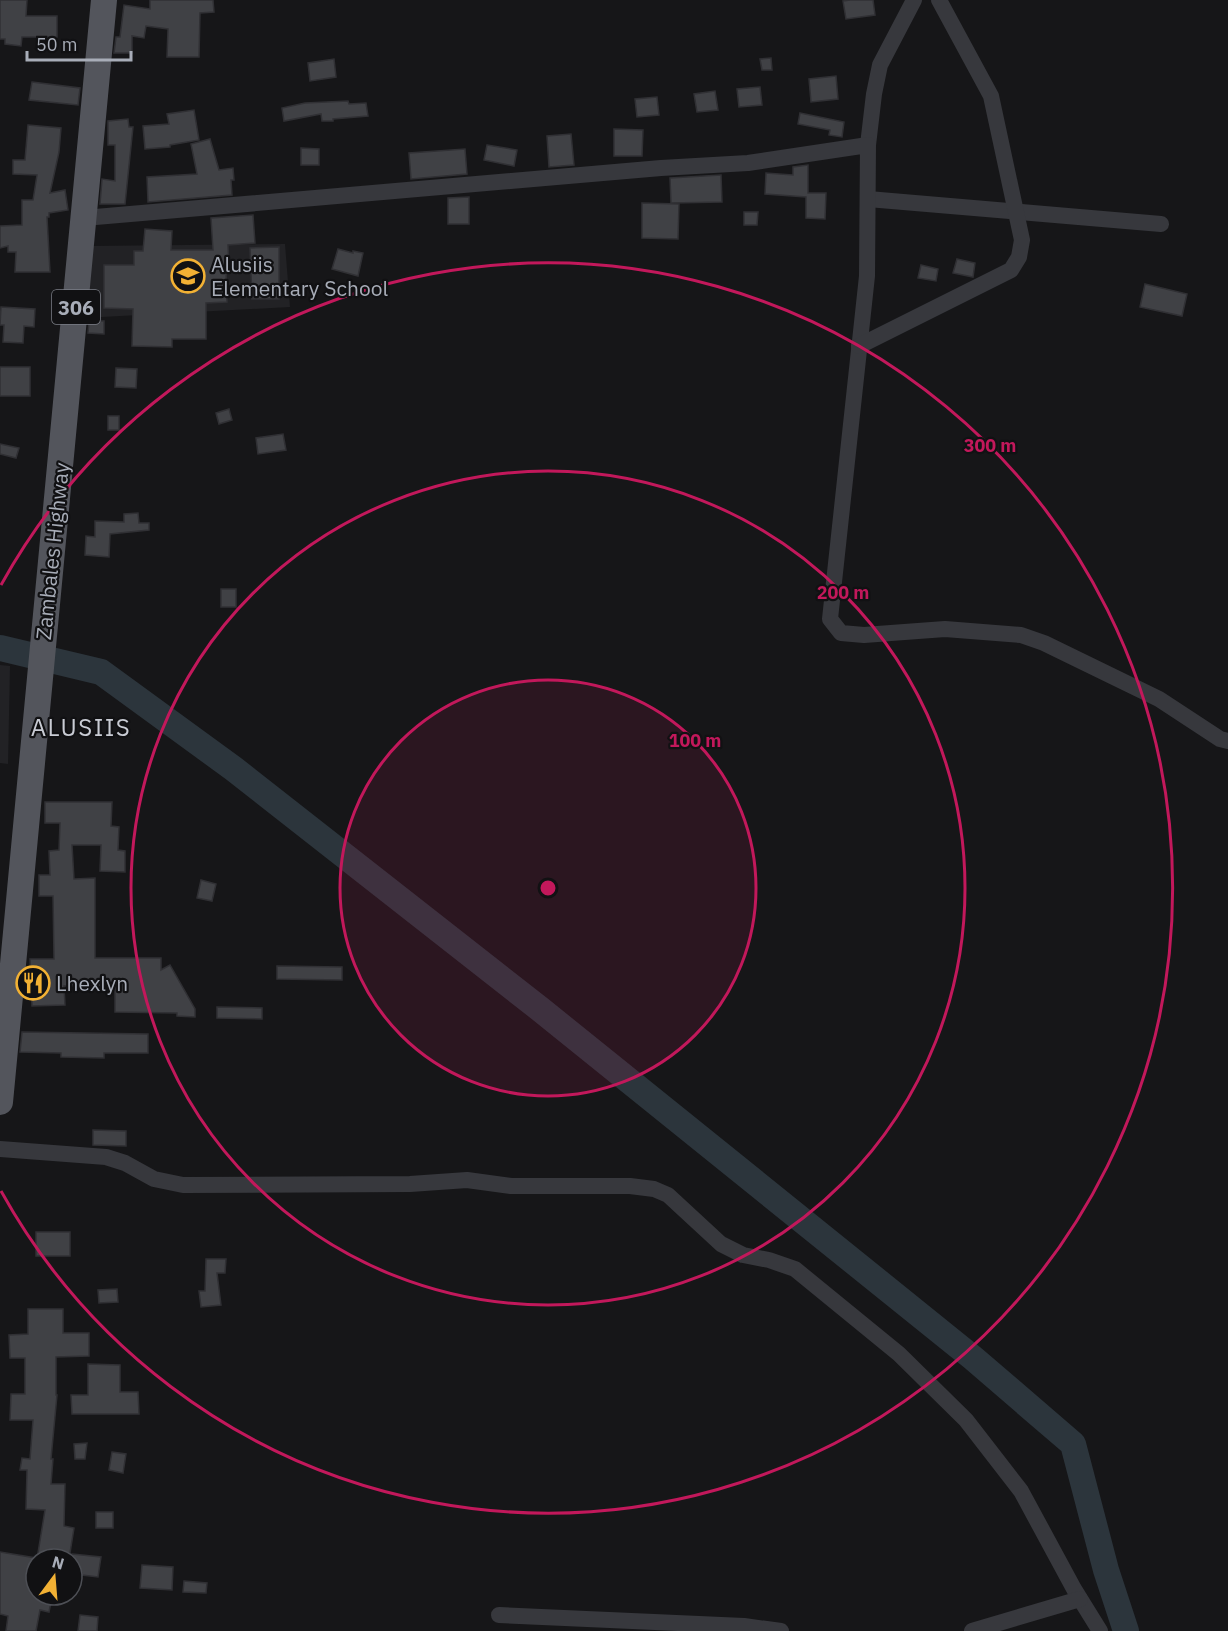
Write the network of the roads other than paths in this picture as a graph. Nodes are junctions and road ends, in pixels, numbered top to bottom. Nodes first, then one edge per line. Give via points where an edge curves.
1 (104, 0) edge
2 (914, 0) edge
3 (939, 0) edge
4 (868, 145) junction
5 (868, 199) junction
6 (1014, 212) junction
7 (84, 218) junction
8 (1161, 224) dead end
9 (859, 346) junction
10 (1228, 741) edge
11 (0, 1102) edge
12 (0, 1149) edge
13 (1080, 1599) junction
14 (499, 1615) dead end
15 (781, 1631) edge
16 (972, 1631) edge
17 (1100, 1631) edge

1 - 7 main road, Zambales Highway / 306
2 - 4 street via 880,65
3 - 6 street via 991,96
4 - 5 street
4 - 7 street via 748,163
5 - 6 street
5 - 9 street via 867,276
6 - 8 street
6 - 9 street via 1022,240 1019,257 1011,270
7 - 11 main road, Zambales Highway / 306
9 - 10 street via 830,619 841,633 945,629 1021,635 1159,699
12 - 13 street via 106,1157 154,1179 183,1185 467,1180 511,1186 630,1186 654,1190 668,1196 721,1244 743,1255 795,1269 898,1354 966,1420 1021,1491
13 - 16 street
13 - 17 street
14 - 15 street

